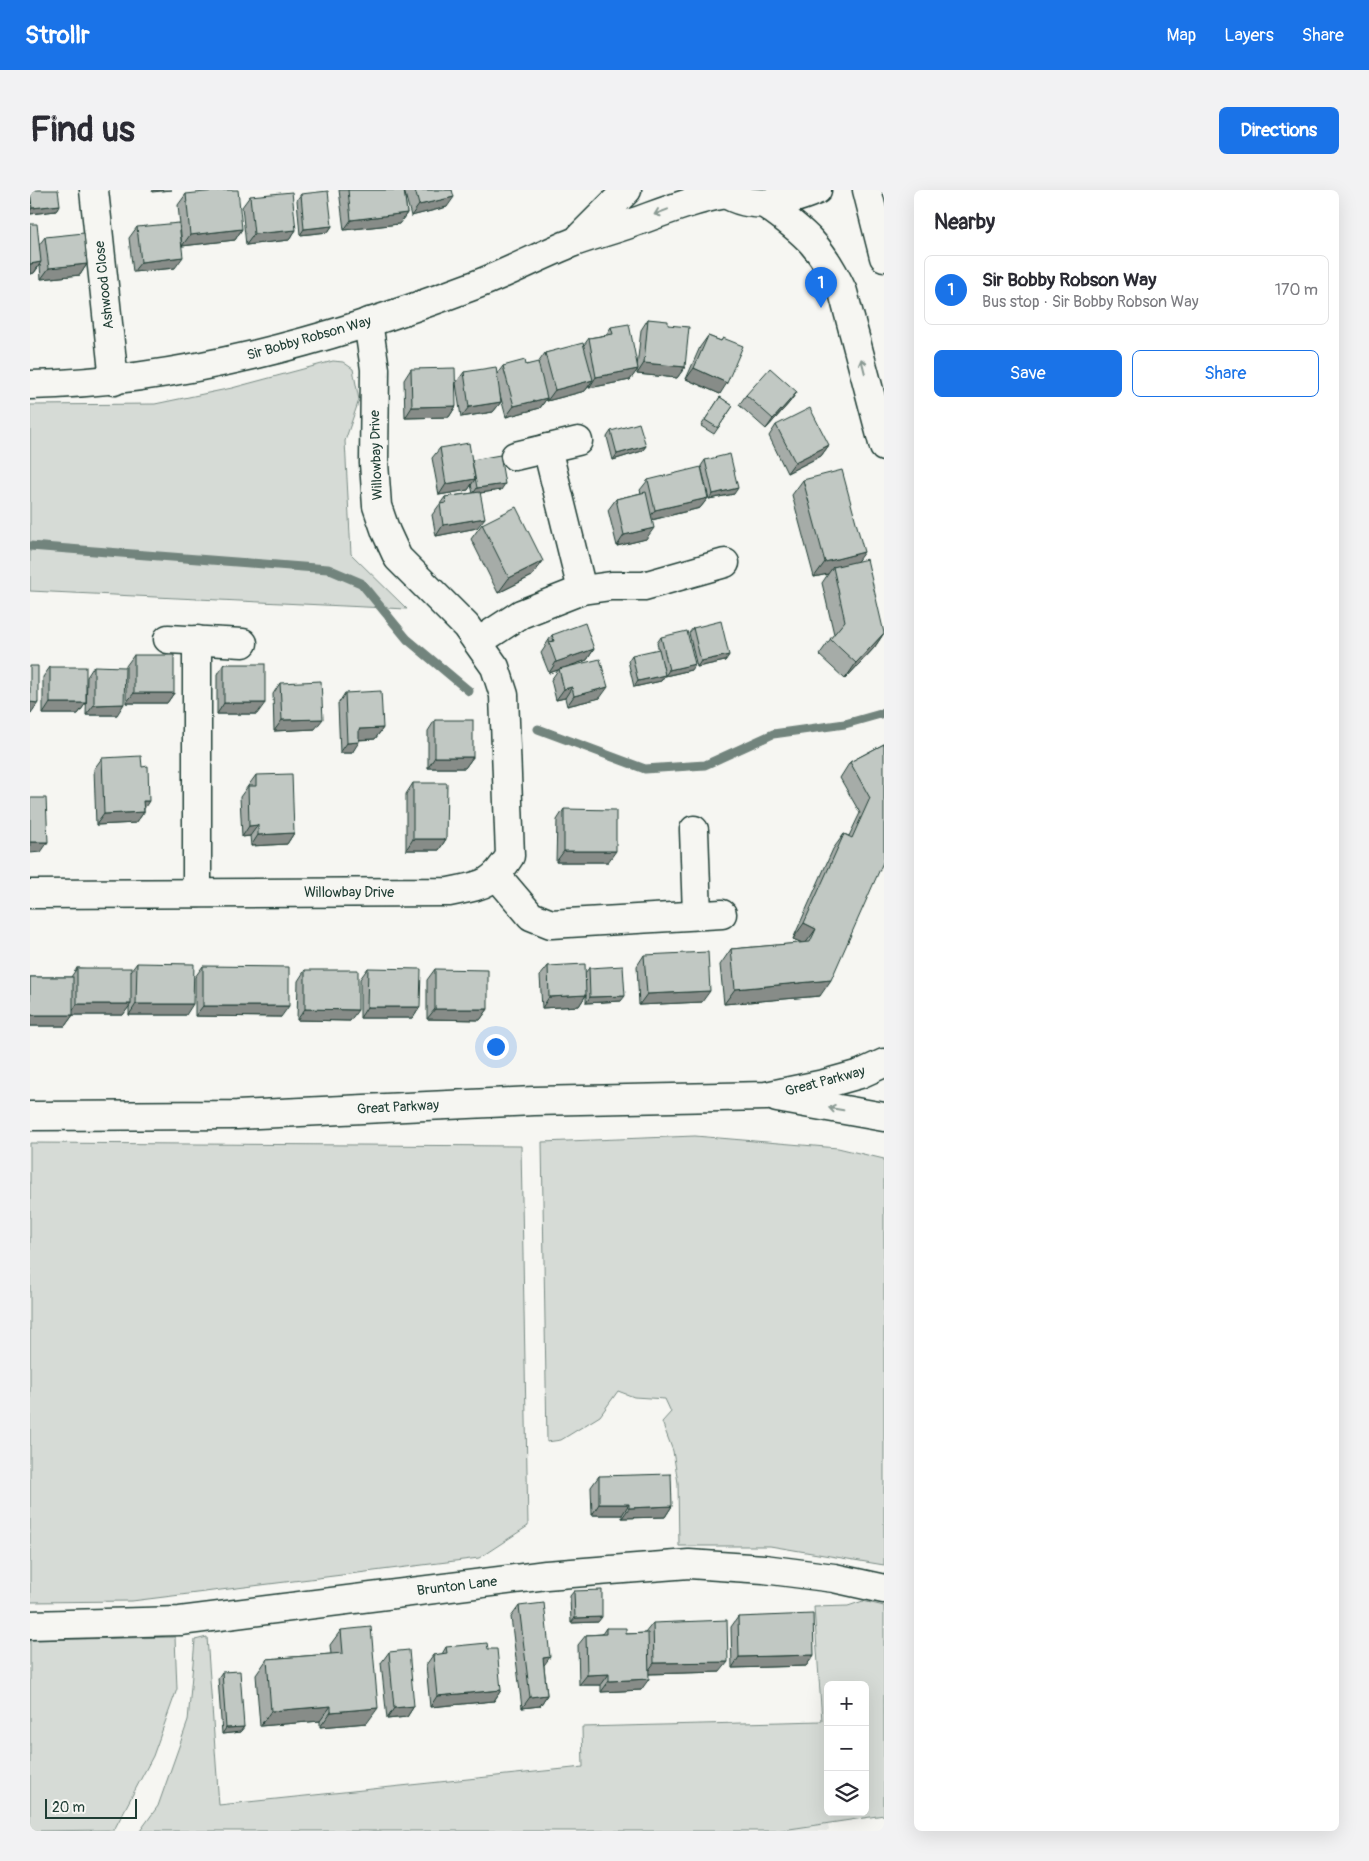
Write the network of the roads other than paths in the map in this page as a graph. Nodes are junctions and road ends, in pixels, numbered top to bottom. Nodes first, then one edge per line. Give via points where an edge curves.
1 (94, 190) edge
2 (627, 190) edge
3 (818, 190) edge
4 (867, 190) edge
5 (723, 192) edge
6 (765, 204) junction
7 (575, 242) junction
8 (884, 257) edge
9 (368, 322) junction
10 (114, 380) junction
11 (30, 385) edge
12 (578, 441) dead end
13 (884, 447) edge
14 (547, 448) junction
15 (515, 456) dead end
16 (725, 563) dead end
17 (582, 590) junction
18 (168, 639) dead end
19 (197, 640) junction
20 (478, 642) junction
21 (243, 643) dead end
22 (694, 830) dead end
23 (497, 876) junction
24 (198, 893) junction
25 (30, 894) edge
26 (884, 1063) edge
27 (766, 1096) junction
28 (30, 1116) edge
29 (884, 1118) edge
30 (884, 1589) edge
31 (30, 1625) edge

1 - 10 street, Ashwood Close
2 - 7 street, Sir Bobby Robson Way
3 - 6 street
4 - 8 street
5 - 6 street via 745,201
5 -> 7 street, Sir Bobby Robson Way
13 -> 6 street via 843,292 832,269 809,237
7 - 9 street, Sir Bobby Robson Way via 471,287
9 - 10 street, Sir Bobby Robson Way via 229,360
9 - 20 street, Willowbay Drive via 375,369 377,506 398,558
10 - 11 street, Sir Bobby Robson Way
12 - 14 street
14 - 15 street
14 - 17 street
16 - 17 street via 644,586
17 - 20 street via 521,614
18 - 19 street
19 - 21 street
19 - 24 street
20 - 23 street, Willowbay Drive via 496,668 504,696 510,856
22 - 23 street via 710,914 552,924 531,916
23 - 24 street, Willowbay Drive via 478,886 449,892
24 - 25 street, Willowbay Drive
26 - 27 street, Great Parkway via 860,1074
27 - 28 street, Great Parkway via 534,1101 237,1114
29 -> 27 street, Great Parkway
30 - 31 street, Brunton Lane via 834,1578 689,1564 546,1575 180,1621

